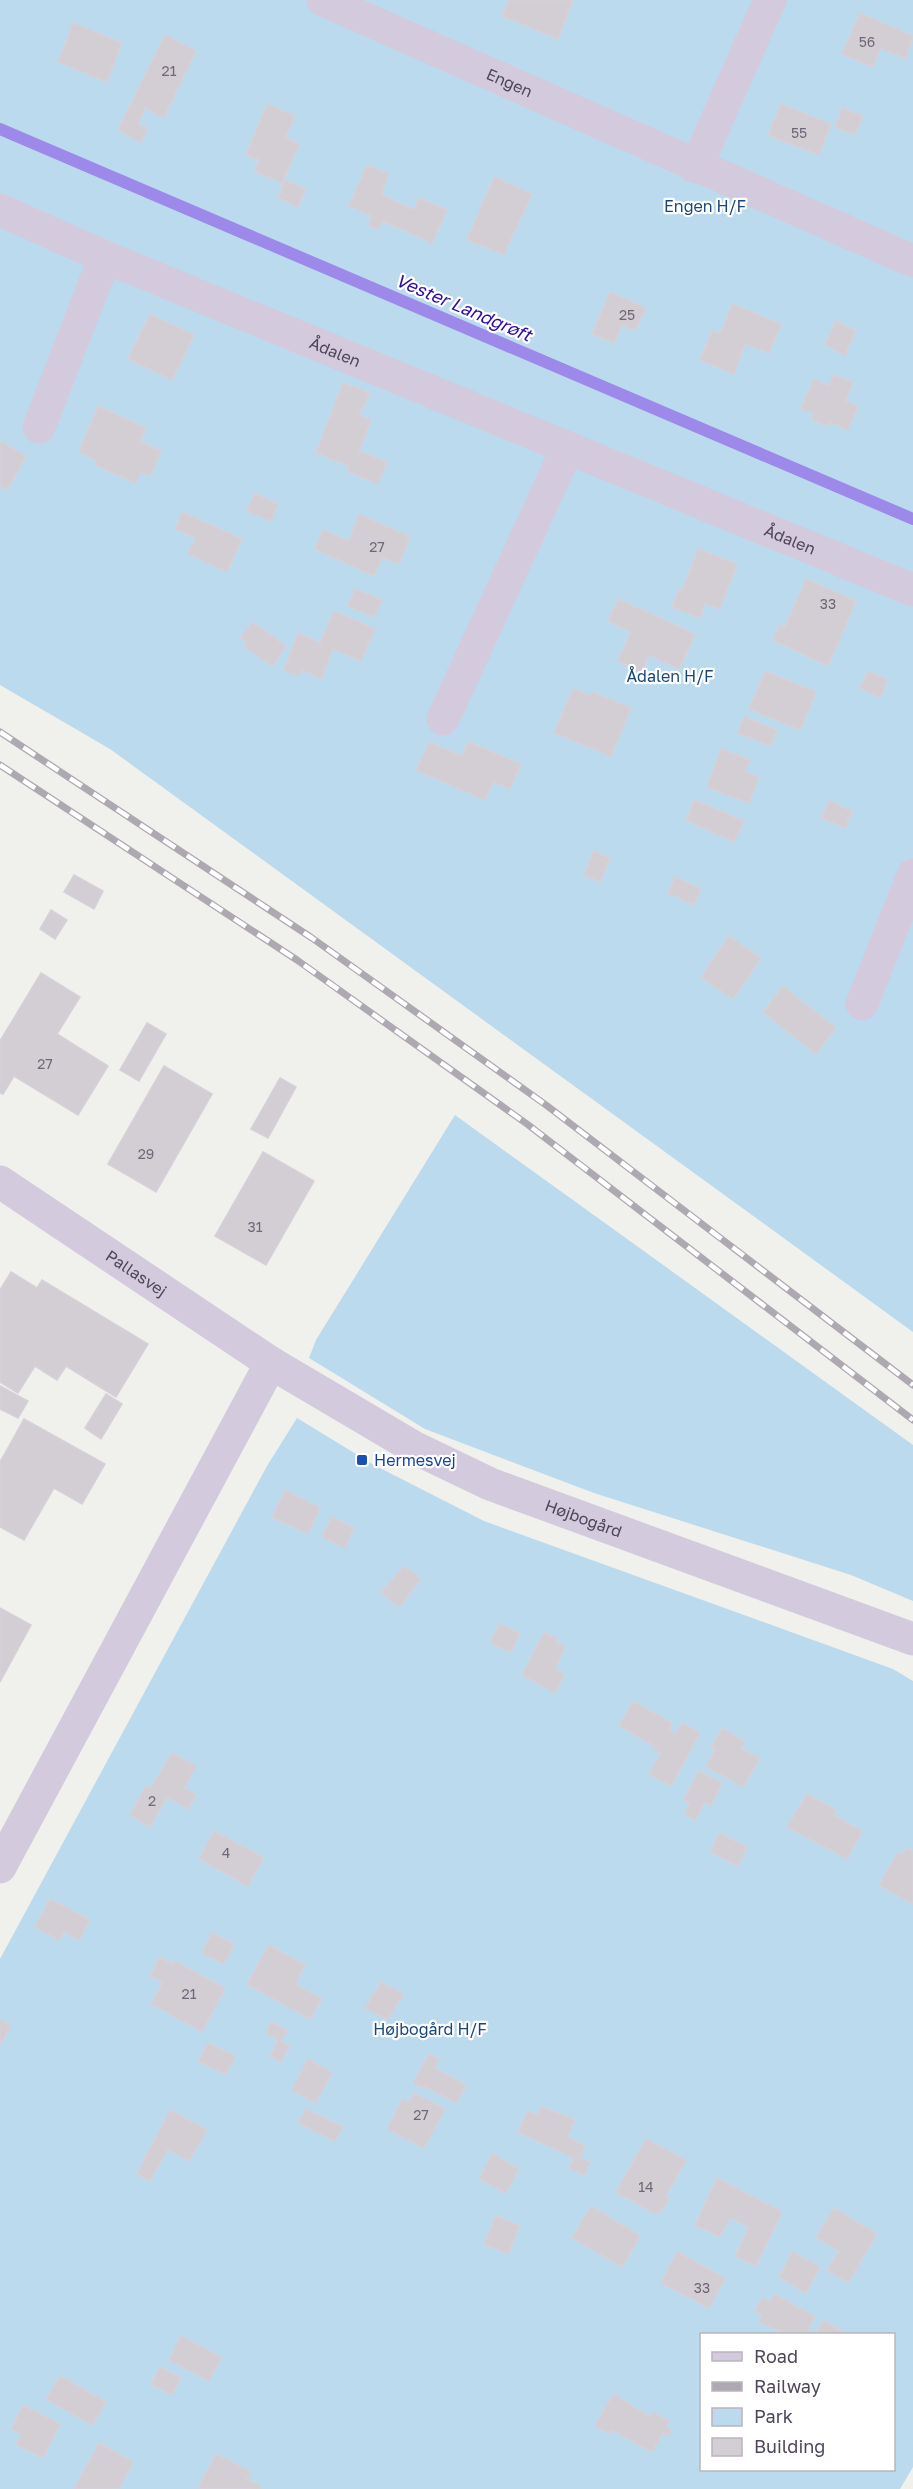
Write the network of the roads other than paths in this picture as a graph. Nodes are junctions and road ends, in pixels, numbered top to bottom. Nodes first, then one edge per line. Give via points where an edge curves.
1 (323, 0) edge
2 (770, 0) edge
3 (696, 167) junction
4 (0, 210) edge
5 (105, 257) junction
6 (913, 261) edge
7 (39, 427) dead end
8 (567, 448) junction
9 (913, 590) edge
10 (443, 719) dead end
11 (913, 875) edge
12 (862, 1004) dead end
13 (0, 1182) edge
14 (271, 1363) junction
15 (913, 1639) edge
16 (0, 1867) edge

1 - 3 street, Engen
2 - 3 street
3 - 6 street, Engen
4 - 5 street, Ådalen
5 - 7 street
5 - 8 street, Ådalen
8 - 9 street, Ådalen
8 - 10 street
11 - 12 street
13 - 14 street, Pallasvej
14 - 15 street, Højbogård via 416,1448 490,1484
14 - 16 street

